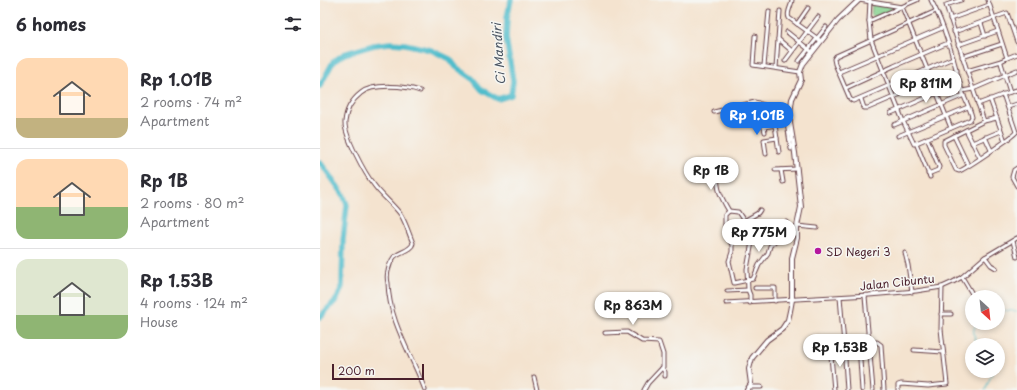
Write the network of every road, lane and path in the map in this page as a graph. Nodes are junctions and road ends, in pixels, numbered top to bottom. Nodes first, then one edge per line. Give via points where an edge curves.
1 (792, 0) edge
2 (859, 0) edge
3 (890, 0) edge
4 (915, 0) edge
5 (931, 0) edge
6 (961, 0) edge
7 (988, 0) edge
8 (869, 1) edge
9 (890, 5) junction
10 (989, 5) junction
11 (902, 7) junction
12 (808, 8) dead end
13 (769, 11) dead end
14 (780, 11) dead end
15 (936, 11) junction
16 (818, 17) dead end
17 (994, 18) junction
18 (950, 19) junction
19 (869, 22) junction
20 (908, 23) junction
21 (981, 23) junction
22 (797, 24) junction
23 (826, 27) dead end
24 (942, 28) junction
25 (998, 31) junction
26 (787, 32) dead end
27 (807, 32) junction
28 (954, 32) junction
29 (755, 36) dead end
30 (985, 36) junction
31 (778, 39) junction
32 (818, 40) junction
33 (871, 40) junction
34 (914, 40) junction
35 (799, 42) junction
36 (1017, 42) edge
37 (948, 43) junction
38 (1002, 44) junction
39 (958, 45) junction
40 (792, 51) junction
41 (810, 51) junction
42 (921, 54) junction
43 (1017, 54) edge
44 (878, 56) junction
45 (962, 57) junction
46 (953, 58) junction
47 (1007, 58) junction
48 (1001, 60) junction
49 (785, 61) dead end
50 (799, 61) dead end
51 (764, 66) junction
52 (776, 68) junction
53 (928, 70) junction
54 (957, 70) junction
55 (1017, 70) edge
56 (883, 71) junction
57 (800, 72) junction
58 (839, 72) junction
59 (967, 72) junction
60 (1005, 76) junction
61 (933, 81) junction
62 (890, 86) junction
63 (846, 88) junction
64 (973, 89) junction
65 (1017, 90) edge
66 (420, 91) dead end
67 (963, 91) junction
68 (1010, 92) junction
69 (938, 93) junction
70 (1003, 94) junction
71 (964, 95) junction
72 (861, 98) junction
73 (895, 98) junction
74 (990, 99) junction
75 (758, 103) junction
76 (978, 104) junction
77 (1017, 104) edge
78 (791, 105) junction
79 (942, 105) junction
80 (968, 106) junction
81 (1008, 107) junction
82 (899, 109) junction
83 (714, 112) dead end
84 (891, 113) dead end
85 (947, 116) junction
86 (996, 118) junction
87 (903, 121) junction
88 (984, 121) junction
89 (789, 123) junction
90 (775, 125) junction
91 (894, 125) dead end
92 (764, 127) junction
93 (951, 128) junction
94 (966, 130) junction
95 (1001, 130) junction
96 (765, 132) dead end
97 (908, 132) junction
98 (1017, 132) edge
99 (898, 136) dead end
100 (954, 136) junction
101 (985, 137) junction
102 (777, 138) junction
103 (927, 138) junction
104 (1005, 141) junction
105 (972, 142) junction
106 (916, 143) junction
107 (791, 149) dead end
108 (991, 150) junction
109 (779, 152) dead end
110 (766, 154) dead end
111 (980, 158) junction
112 (968, 165) junction
113 (719, 166) dead end
114 (1017, 168) edge
115 (797, 169) junction
116 (775, 170) dead end
117 (781, 170) junction
118 (783, 182) dead end
119 (1017, 186) edge
120 (760, 210) dead end
121 (728, 211) junction
122 (744, 221) junction
123 (786, 222) dead end
124 (797, 228) junction
125 (817, 228) dead end
126 (1017, 238) edge
127 (777, 240) dead end
128 (1013, 240) junction
129 (904, 253) dead end
130 (985, 257) junction
131 (1017, 257) edge
132 (996, 268) dead end
133 (962, 277) junction
134 (748, 280) junction
135 (942, 286) junction
136 (755, 288) dead end
137 (748, 290) junction
138 (970, 290) edge
139 (727, 291) dead end
140 (912, 292) junction
141 (865, 296) junction
142 (840, 297) junction
143 (792, 300) junction
144 (775, 301) junction
145 (750, 302) junction
146 (726, 303) dead end
147 (941, 314) junction
148 (951, 314) dead end
149 (605, 333) dead end
150 (869, 343) junction
151 (844, 344) junction
152 (859, 344) junction
153 (914, 350) dead end
154 (943, 352) junction
155 (662, 368) junction
156 (665, 376) dead end
157 (534, 377) dead end
158 (912, 384) junction
159 (761, 387) dead end
160 (749, 388) edge
161 (425, 390) edge
162 (537, 390) edge
163 (644, 390) edge
164 (834, 390) edge
165 (847, 390) edge
166 (862, 390) edge
167 (873, 390) edge
168 (884, 390) edge
169 (898, 390) edge
170 (912, 390) edge

1 - 22 street via 788,15
2 - 8 street
2 - 32 main road
3 - 9 street
4 - 11 street
5 - 15 street
6 - 18 street via 946,5
7 - 10 street
8 - 9 street
8 - 19 street
9 - 11 street
10 - 17 street
10 - 18 street
11 - 19 street
11 - 20 street
12 - 22 street
13 - 51 street
14 - 31 street
15 - 20 street
15 - 24 street
16 - 27 street
17 - 21 street
17 - 25 street
17 - 36 street via 1007,13
18 - 28 street
19 - 33 street
20 - 33 street
20 - 34 street
21 - 28 street
21 - 30 street
22 - 27 street
23 - 32 street
24 - 34 street
24 - 37 street
25 - 30 street
25 - 38 street
26 - 35 street
27 - 32 street
27 - 35 street
28 - 39 street
29 - 51 street via 753,65
30 - 39 street
31 - 40 street
31 - 52 street
32 - 41 main road
33 - 44 street
33 - 58 street via 835,57 834,62
34 - 42 street
34 - 44 street
35 - 40 street
35 - 41 street
37 - 42 street
37 - 46 street
38 - 45 street
38 - 47 street
39 - 45 street
40 - 49 street
41 - 50 street
41 - 57 main road
42 - 53 street
42 - 56 street
43 - 47 street
44 - 56 street
44 - 58 street
45 - 59 street
46 - 53 street
46 - 54 street
47 - 48 street
48 - 59 street
48 - 60 street
51 - 52 street
52 - 57 street
53 - 61 street
53 - 62 street
54 - 61 street
54 - 67 street
55 - 60 street
56 - 62 street
56 - 63 street
57 - 78 main road via 800,80
58 - 63 street
59 - 64 street
60 - 64 street
60 - 68 street
61 - 69 street
61 - 73 street
62 - 72 street
62 - 73 street
63 - 72 street via 851,100
64 - 67 street
64 - 76 street
65 - 68 street
66 - 161 street via 375,86 362,91 346,112 344,124 351,145 368,176 401,215 413,243 411,248 393,259 387,274 388,294 394,318
67 - 69 street via 956,86
67 - 71 street
68 - 70 street
69 - 79 street
69 - 82 street
70 - 74 street
70 - 81 street
71 - 79 street
71 - 80 street
72 - 73 street via 867,109
73 - 82 street
74 - 76 street
74 - 86 street
75 - 78 street via 768,106
75 - 83 street
75 - 92 street
76 - 88 street
77 - 81 street
78 - 89 main road
79 - 85 street
79 - 87 street
80 - 85 street
80 - 93 street via 971,119
81 - 98 street
82 - 84 street
82 - 87 street
85 - 93 street
85 - 97 street
86 - 88 street
86 - 95 street
87 - 91 street
87 - 97 street
88 - 94 street
89 - 90 street
89 - 107 street
89 - 115 main road
90 - 92 street
90 - 102 street
92 - 96 street
93 - 103 street
94 - 100 street
94 - 105 street
95 - 101 street
95 - 104 street
97 - 99 street
97 - 106 street via 913,143
98 - 104 street
100 - 112 street
100 - 112 street via 944,142 957,171
101 - 105 street
101 - 108 street
102 - 109 street
102 - 110 street via 764,140
103 - 106 street
103 - 106 street via 939,168 929,175
104 - 108 street
105 - 111 street
108 - 111 street
111 - 112 street
113 - 121 street via 718,186
114 - 119 street via 1012,177
115 - 117 street
115 - 124 main road via 801,207
116 - 117 street
117 - 118 street
120 - 122 street
121 - 122 street via 738,212
121 - 134 street via 725,216 725,232 732,245 729,262 734,282 737,284
122 - 134 street via 752,242 747,269
123 - 124 street via 788,227
124 - 125 street
124 - 143 main road via 792,258
126 - 128 street, Jalan Cibuntu
127 - 134 street via 770,246 753,280
128 - 130 street, Jalan Cibuntu
128 - 131 street
129 - 140 street
130 - 132 street
130 - 133 street, Jalan Cibuntu
133 - 135 street, Jalan Cibuntu
133 - 138 street
134 - 137 street
135 - 140 street, Jalan Cibuntu
135 - 147 street
136 - 144 street via 775,288
137 - 139 street
137 - 145 street
140 - 141 street, Jalan Cibuntu
141 - 142 street, Jalan Cibuntu
141 - 150 street
142 - 143 street, Jalan Cibuntu
142 - 151 street
143 - 144 street, Jalan Cibuntu
143 - 160 main road via 788,320 784,326 767,340 752,358
144 - 145 street, Jalan Cibuntu
145 - 146 street, Jalan Cibuntu
147 - 148 street
147 - 154 street
149 - 155 street via 627,332 642,341 659,342 664,362
150 - 152 street
150 - 167 street
150 - 168 street via 877,342 881,345
151 - 152 street
151 - 164 street via 830,344
151 - 165 street
152 - 166 street
153 - 154 street
154 - 158 street via 946,385
155 - 156 street
155 - 163 street
157 - 162 street
158 - 169 street via 900,384
158 - 170 street
159 - 160 street

